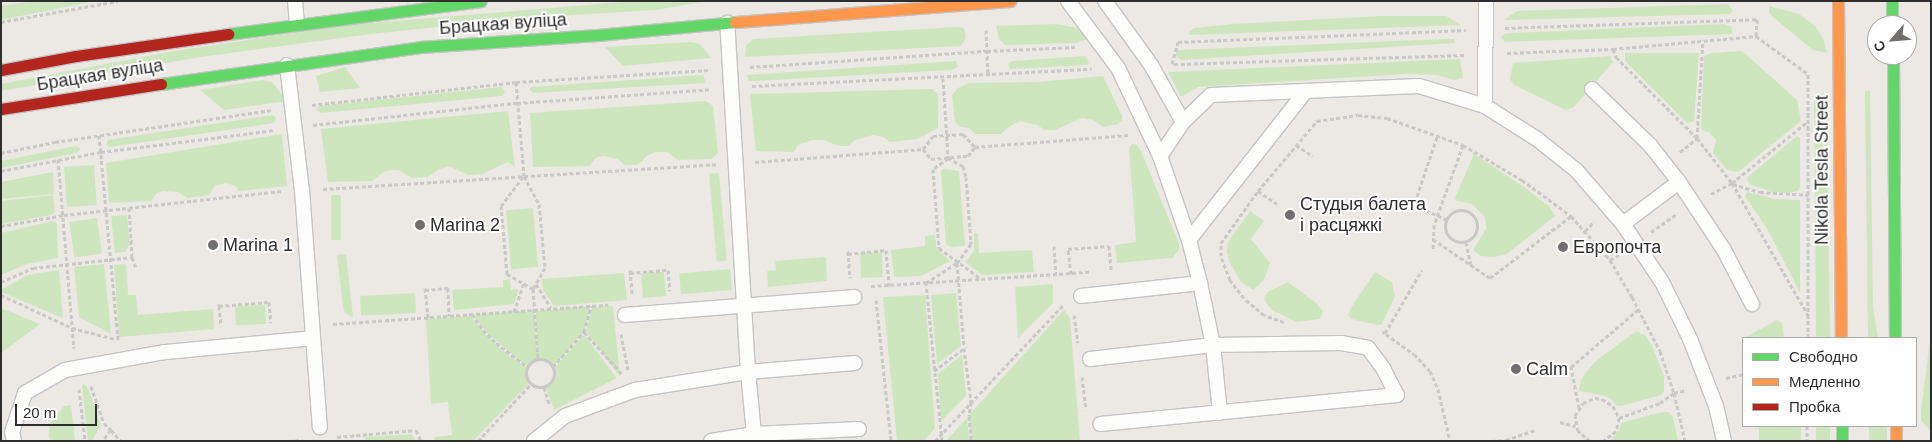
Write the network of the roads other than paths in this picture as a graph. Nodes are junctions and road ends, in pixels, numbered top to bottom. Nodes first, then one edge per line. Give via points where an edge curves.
1 (296, 1) edge
2 (481, 1) edge
3 (1010, 1) edge
4 (1068, 1) edge
5 (1105, 1) edge
6 (1486, 1) edge
7 (1838, 1) edge
8 (1892, 1) edge
9 (1892, 15) edge
10 (727, 23) junction
11 (297, 24) junction
12 (287, 65) junction
13 (1893, 65) edge
14 (1, 70) edge
15 (1592, 89) dead end
16 (1305, 92) junction
17 (1485, 106) junction
18 (1, 109) edge
19 (1183, 122) junction
20 (1160, 156) junction
21 (1679, 182) junction
22 (1623, 224) junction
23 (1189, 240) junction
24 (1200, 283) junction
25 (1081, 296) dead end
26 (854, 297) dead end
27 (1752, 304) dead end
28 (745, 305) junction
29 (622, 319) road end
30 (1841, 337) edge
31 (1895, 337) edge
32 (312, 338) junction
33 (1214, 345) junction
34 (1090, 359) dead end
35 (856, 363) dead end
36 (748, 372) junction
37 (1220, 413) junction
38 (1100, 424) dead end
39 (1842, 427) edge
40 (1896, 427) edge
41 (859, 429) dead end
42 (324, 432) road end
43 (754, 434) junction
44 (14, 441) edge
45 (534, 441) edge
46 (711, 441) edge
47 (1724, 441) edge
48 (1842, 441) edge
49 (1896, 441) edge

1 - 11 lane
2 - 11 street, Брацкая вуліца
3 - 10 street, Брацкая вуліца
4 - 20 lane via 1118,68
5 - 19 lane via 1151,65
6 - 17 lane
7 - 30 street, Nikola Tesla Street
8 - 9 street
10 - 12 street, Брацкая вуліца via 420,47
10 - 28 lane
11 - 14 street, Брацкая вуліца
12 - 18 street, Брацкая вуліца
12 - 32 lane
13 - 31 street
15 - 21 lane via 1650,145
16 - 17 lane via 1420,86
16 - 19 lane via 1211,96
16 - 23 lane
17 - 22 lane via 1576,170
19 - 20 lane
20 - 23 lane
21 - 22 lane
21 - 27 lane via 1724,250
22 - 47 lane via 1662,282 1690,339 1716,406
23 - 24 lane
24 - 25 lane
24 - 33 lane
26 - 28 lane
28 - 29 lane
28 - 36 lane
32 - 42 lane
32 - 44 lane via 165,352 77,372 65,370 25,393 12,432
33 - 34 lane
33 - 37 lane
33 - 37 lane via 1341,343 1368,348 1397,395
35 - 36 lane
36 - 43 lane
36 - 45 lane via 632,386 565,416
37 - 38 lane
39 - 48 street
40 - 49 street
41 - 43 lane
43 - 46 lane

